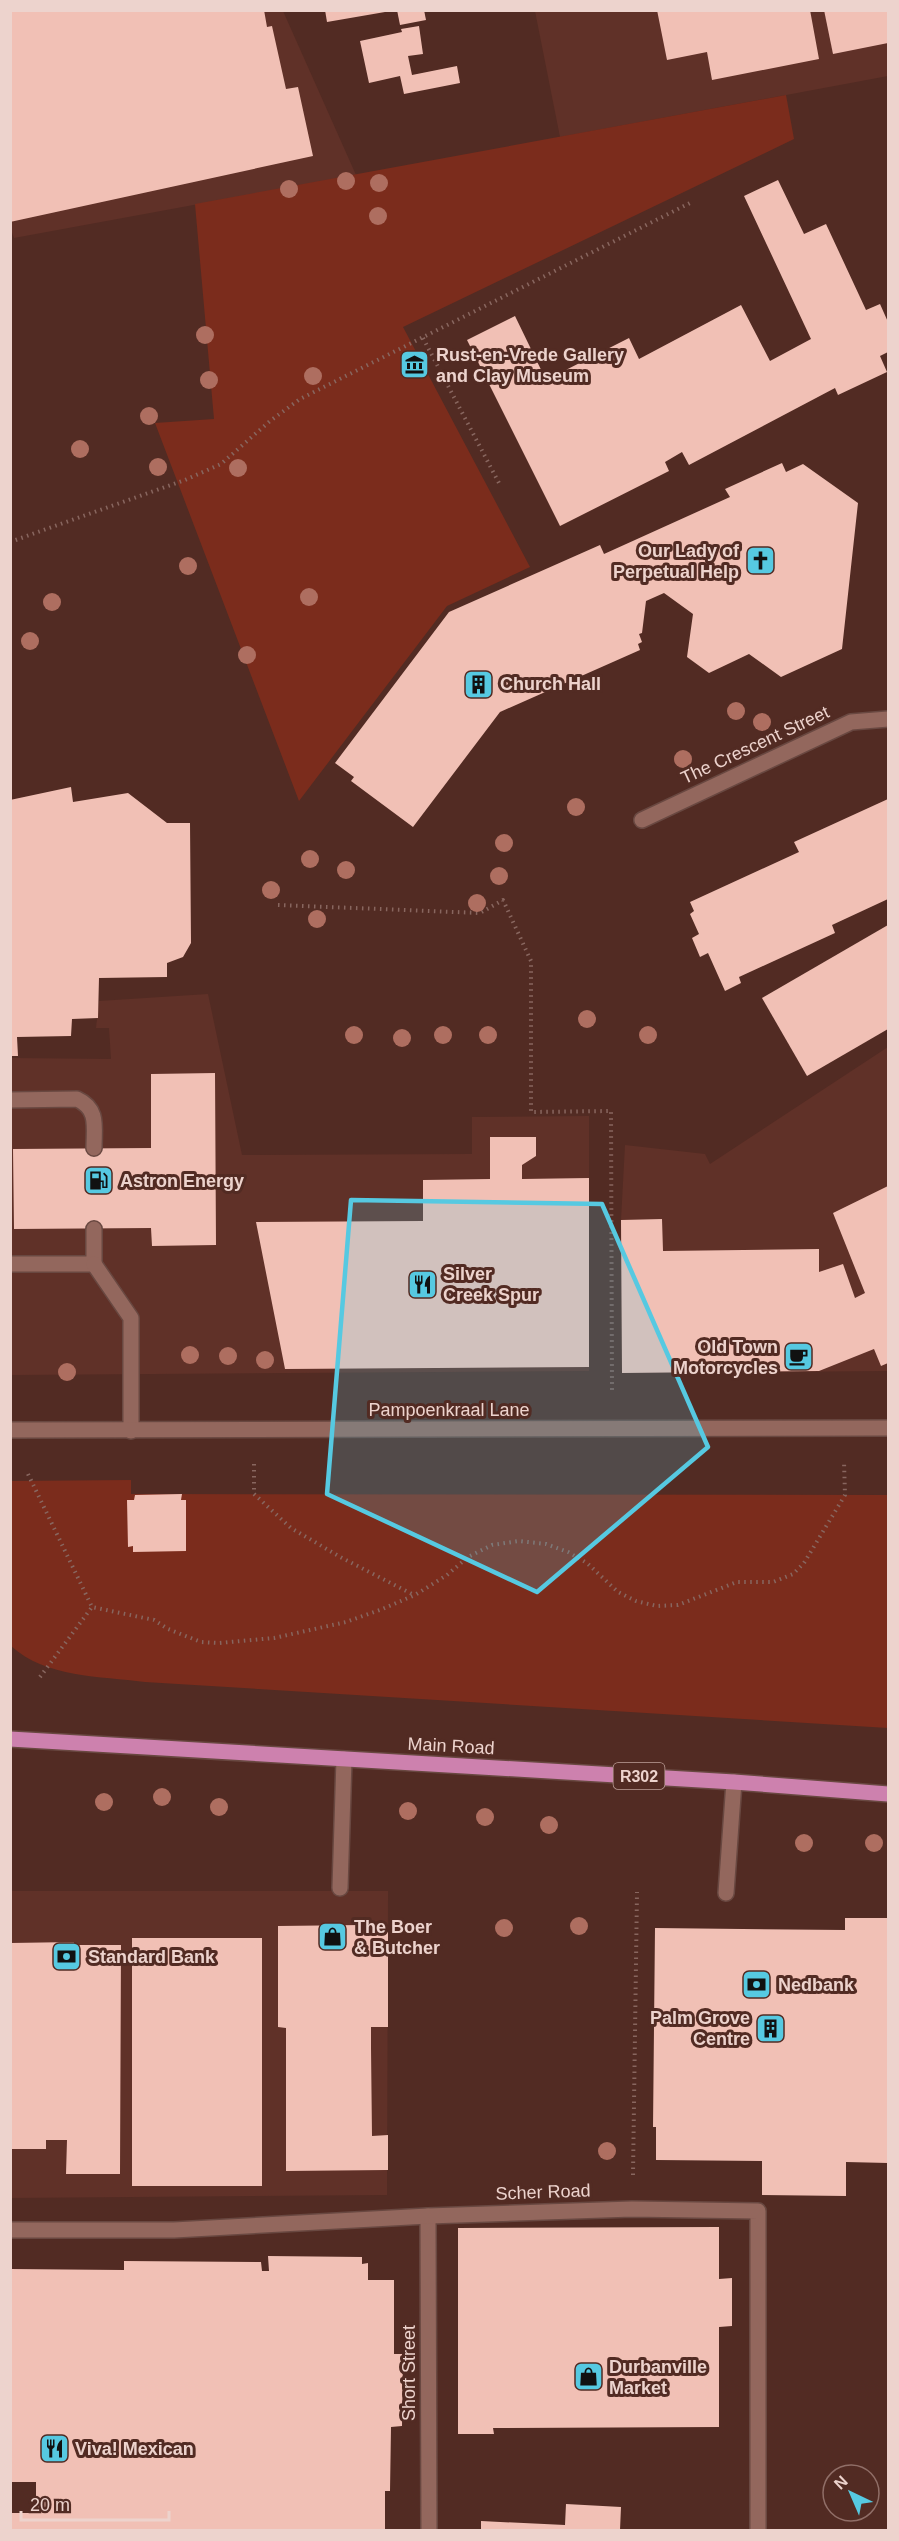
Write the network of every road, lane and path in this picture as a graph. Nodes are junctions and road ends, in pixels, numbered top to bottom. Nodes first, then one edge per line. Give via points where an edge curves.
1 (692, 202) dead end
2 (423, 338) junction
3 (500, 485) dead end
4 (10, 542) edge
5 (888, 719) edge
6 (642, 820) dead end
7 (278, 905) dead end
8 (10, 1100) edge
9 (94, 1148) dead end
10 (94, 1229) dead end
11 (10, 1264) edge
12 (94, 1264) junction
13 (843, 1428) junction
14 (888, 1428) edge
15 (612, 1429) junction
16 (10, 1430) edge
17 (253, 1430) junction
18 (131, 1431) junction
19 (28, 1474) dead end
20 (415, 1595) junction
21 (92, 1607) junction
22 (40, 1677) dead end
23 (10, 1739) edge
24 (344, 1759) junction
25 (734, 1782) junction
26 (888, 1794) edge
27 (340, 1888) dead end
28 (637, 1892) dead end
29 (726, 1893) dead end
30 (632, 2208) junction
31 (428, 2216) junction
32 (10, 2230) edge
33 (429, 2530) edge
34 (758, 2530) edge

1 - 2 path
2 - 3 path
2 - 4 path via 300,399 221,464
5 - 6 lane, The Crescent Street via 851,722
7 - 15 path via 480,913 503,900 531,961 531,1112 611,1111
8 - 9 lane via 76,1099 85,1103 94,1115
10 - 12 lane
11 - 12 lane
12 - 18 lane via 131,1318
13 - 14 lane, Pampoenkraal Lane
13 - 15 lane, Pampoenkraal Lane
13 - 20 path via 845,1495 804,1563 784,1579 737,1582 678,1605 657,1606 618,1592 587,1563 568,1552 519,1541 492,1545 468,1557
15 - 17 lane, Pampoenkraal Lane
16 - 18 lane, Pampoenkraal Lane
17 - 18 lane, Pampoenkraal Lane
17 - 20 path via 254,1494 291,1528
19 - 21 path
20 - 21 path via 311,1631 219,1643 184,1636 154,1620
21 - 22 path
23 - 24 main road, Main Road / R302
24 - 25 main road, Main Road / R302
24 - 27 lane
25 - 26 main road, Main Road / R302
25 - 29 lane
28 - 30 path
30 - 31 lane, Scher Road
30 - 34 lane, Scher Road via 758,2211
31 - 32 lane, Scher Road via 174,2230
31 - 33 lane, Short Street

